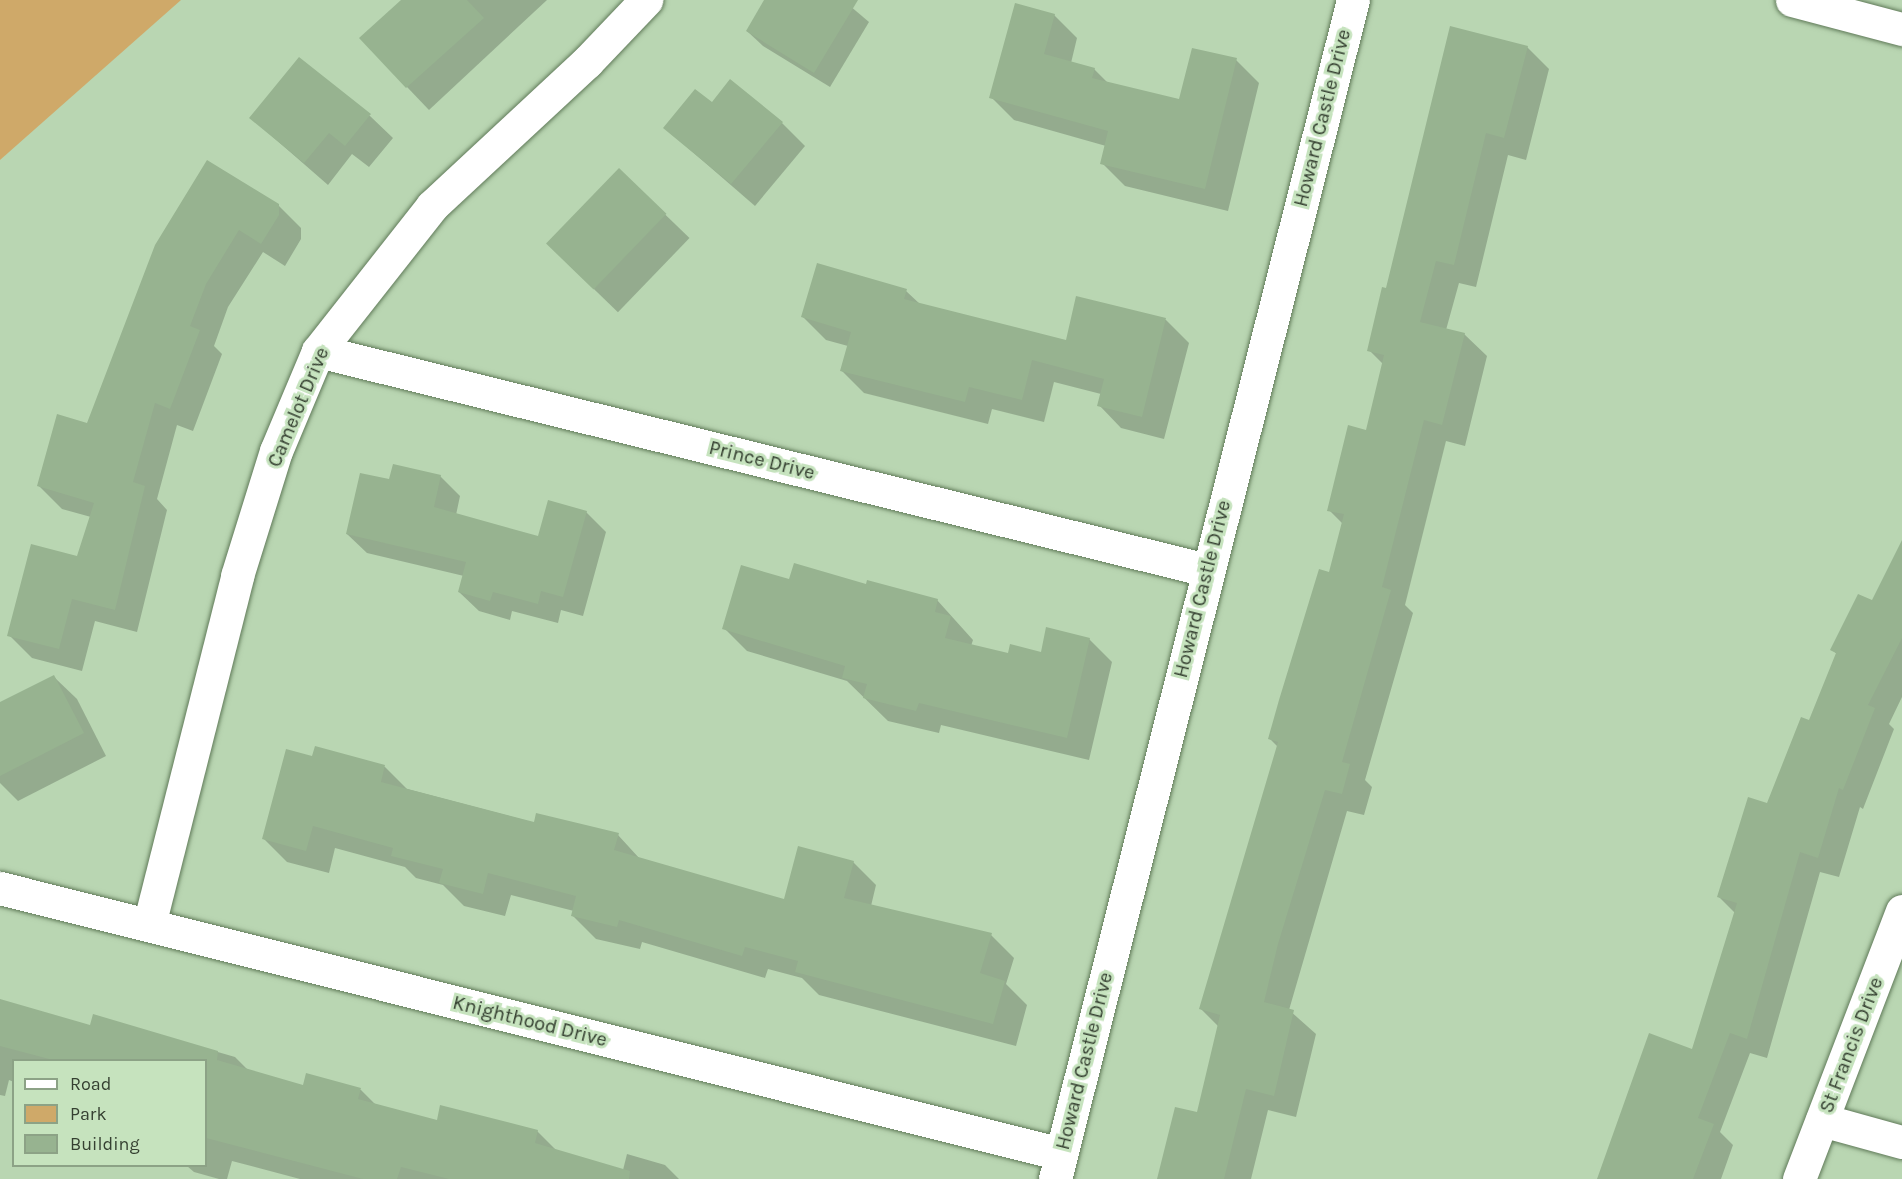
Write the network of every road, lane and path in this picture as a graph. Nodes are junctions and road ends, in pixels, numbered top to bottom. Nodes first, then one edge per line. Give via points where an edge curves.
1 (646, 0) edge
2 (1353, 0) edge
3 (1792, 0) edge
4 (1902, 29) edge
5 (318, 351) junction
6 (1207, 570) junction
7 (0, 888) edge
8 (1902, 911) edge
9 (149, 925) junction
10 (1822, 1119) junction
11 (1902, 1142) edge
12 (1058, 1166) edge
13 (1799, 1179) edge

1 - 5 street, Camelot Drive via 587,62 432,207
2 - 6 street, Howard Castle Drive
3 - 4 street
5 - 6 street, Prince Drive
5 - 9 street, Camelot Drive via 276,451 237,576
6 - 12 street, Howard Castle Drive
7 - 9 street, Knighthood Drive
8 - 10 street, St Francis Drive
9 - 12 street, Knighthood Drive
10 - 11 street
10 - 13 street, St Francis Drive

